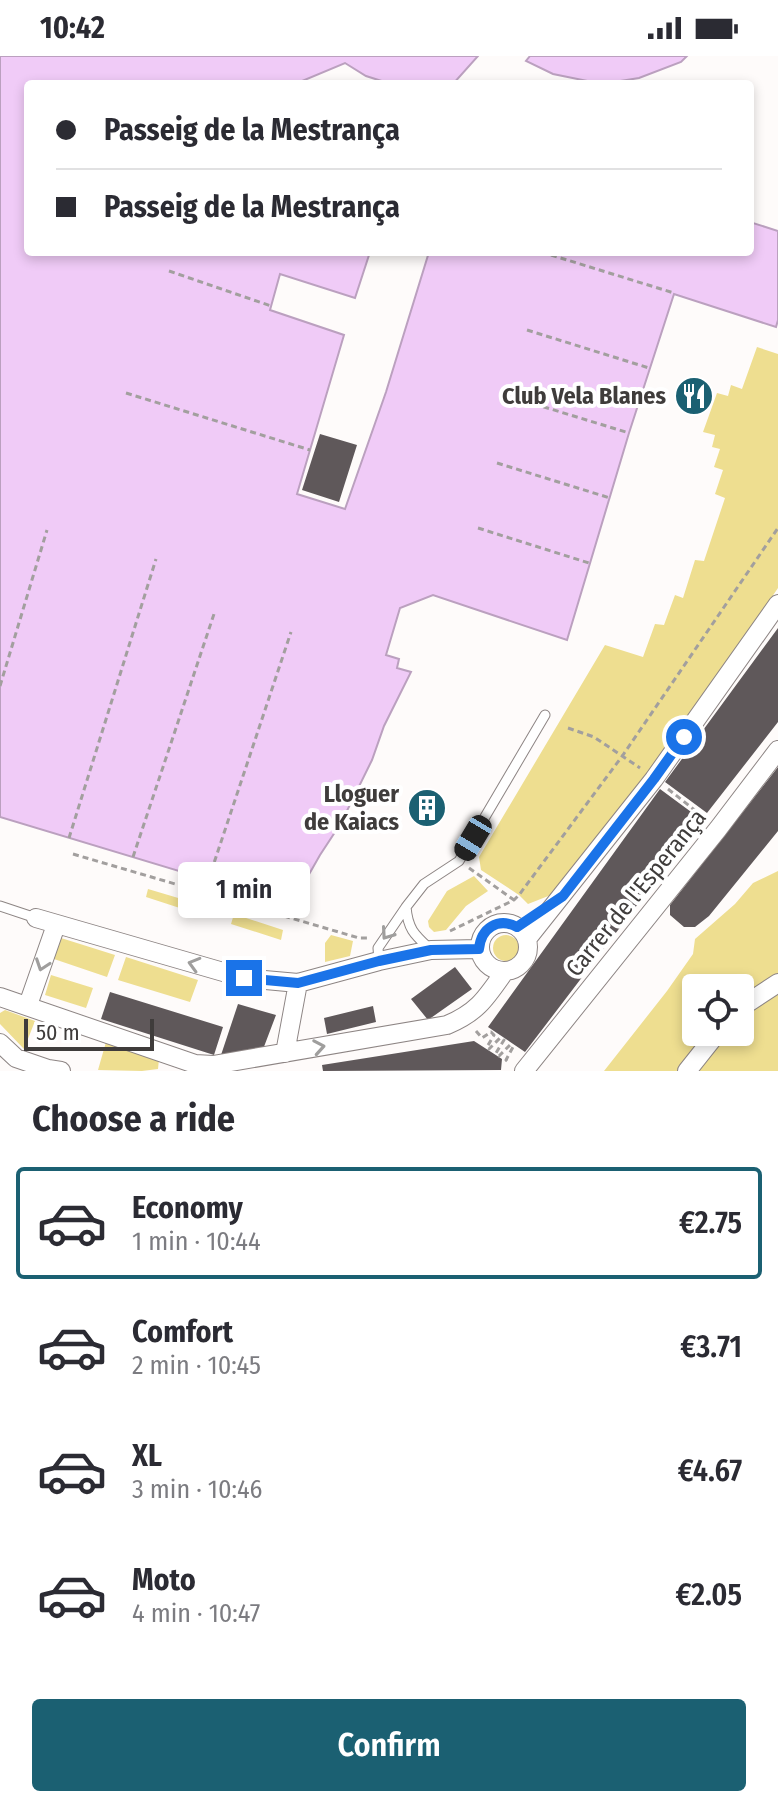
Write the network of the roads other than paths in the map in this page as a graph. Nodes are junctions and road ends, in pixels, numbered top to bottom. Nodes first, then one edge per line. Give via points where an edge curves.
1 (778, 604) edge
2 (545, 715) dead end
3 (778, 750) edge
4 (0, 906) edge
5 (406, 907) junction
6 (36, 918) joint
7 (56, 925) junction
8 (522, 933) junction
9 (479, 949) junction
10 (431, 950) junction
11 (379, 961) junction
12 (505, 971) junction
13 (298, 983) junction
14 (778, 983) edge
15 (0, 997) edge
16 (754, 999) edge
17 (28, 1005) junction
18 (0, 1043) edge
19 (707, 1046) edge
20 (285, 1053) junction
21 (195, 1064) junction
22 (521, 1066) edge
23 (61, 1071) edge
24 (173, 1071) edge
25 (687, 1071) edge

1 - 8 street via 563,896
2 - 5 lane via 459,861 424,884
3 - 22 street, Carrer de l'Esperança
4 - 6 lane
5 - 10 lane via 411,931
5 -> 11 lane via 378,948
6 - 7 street
13 -> 7 street via 244,978
7 -> 17 street
8 - 9 street via 510,923 495,924 483,934
8 - 12 street via 524,961
9 - 10 street
9 - 12 street via 490,968
10 - 11 street
11 - 13 street
20 -> 12 street via 447,1025 482,1004
13 - 20 street
14 - 16 street
15 - 17 street
17 - 21 street
18 - 23 street via 16,1058
19 - 25 street
20 - 21 street
21 - 24 street

